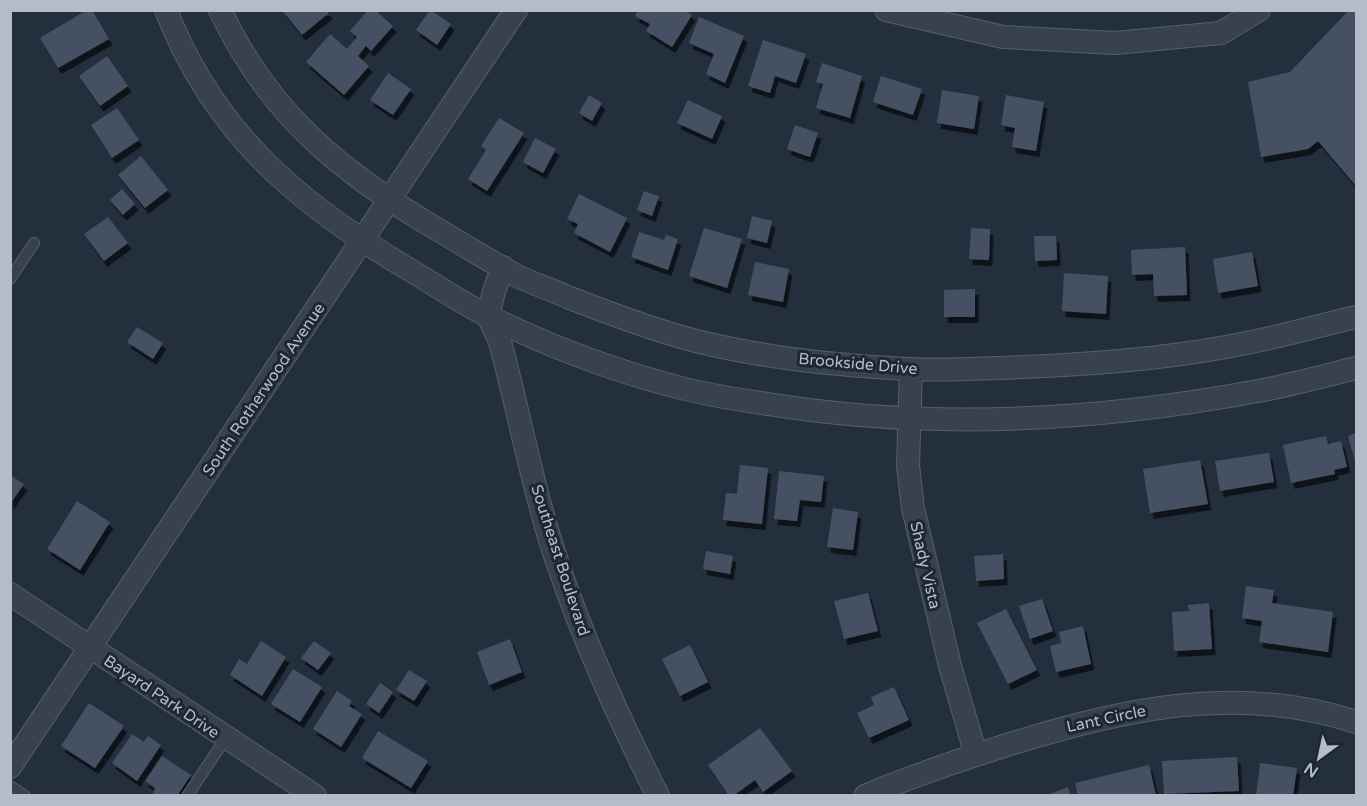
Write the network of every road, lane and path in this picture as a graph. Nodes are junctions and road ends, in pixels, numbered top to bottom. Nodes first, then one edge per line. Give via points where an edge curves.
1 (166, 10) edge
2 (220, 10) edge
3 (516, 10) edge
4 (886, 10) edge
5 (1259, 10) edge
6 (389, 201) junction
7 (362, 241) junction
8 (34, 243) dead end
9 (503, 267) junction
10 (10, 279) edge
11 (488, 316) junction
12 (1356, 317) edge
13 (1356, 368) edge
14 (911, 369) junction
15 (908, 419) junction
16 (10, 594) edge
17 (91, 648) junction
18 (1356, 722) edge
19 (226, 738) junction
20 (976, 755) junction
21 (10, 767) edge
22 (10, 786) edge
23 (25, 795) edge
24 (187, 795) edge
25 (315, 795) edge
26 (658, 795) edge
27 (865, 795) edge

1 - 7 street via 186,55 221,113 299,195
2 - 6 street via 246,61 291,120 331,157
3 - 6 street, South Rotherwood Avenue
4 - 5 street via 1003,37 1115,43 1221,33
6 - 7 street, South Rotherwood Avenue
6 - 9 street, Brookside Drive
7 - 11 street
7 - 17 street, South Rotherwood Avenue
8 - 10 lane
9 - 11 street
9 - 14 street, Brookside Drive via 592,307 693,340 810,360
11 - 15 street via 574,353 681,388 804,410
11 - 26 street, Southeast Boulevard via 500,342 544,517 568,591 602,678
12 - 14 street, Brookside Drive via 1250,342 1133,360
13 - 15 street via 1259,391 1129,410
14 - 15 street, Shady Vista
15 - 20 street, Shady Vista via 913,508 950,666
16 - 17 street, Bayard Park Drive
17 - 19 street, Bayard Park Drive
17 - 21 street, South Rotherwood Avenue
18 - 20 street, Lant Circle via 1286,706 1196,703 1076,724
19 - 24 lane
19 - 25 street, Bayard Park Drive
20 - 27 street, Lant Circle
22 - 23 lane

